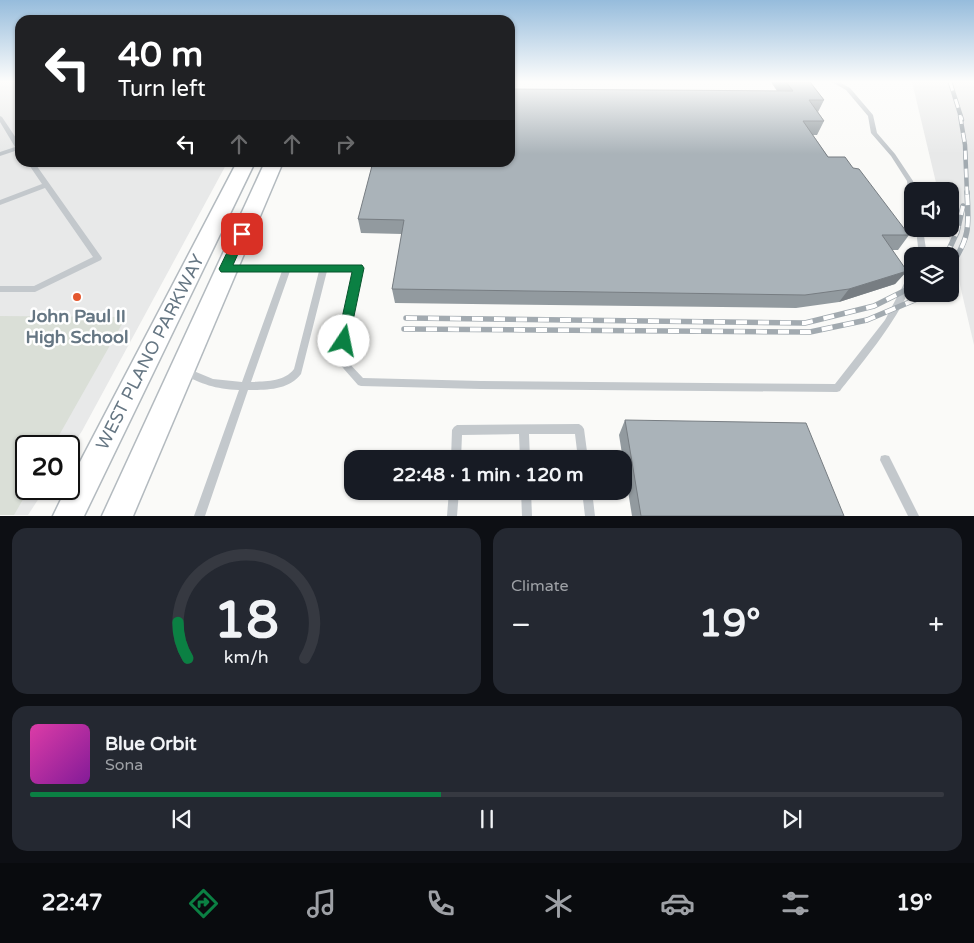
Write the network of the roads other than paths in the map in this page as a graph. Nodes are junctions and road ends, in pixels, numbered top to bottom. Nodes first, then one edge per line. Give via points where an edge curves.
1 (863, 106) edge
2 (0, 118) edge
3 (15, 140) edge
4 (15, 150) edge
5 (0, 154) edge
6 (33, 167) edge
7 (243, 167) edge
8 (272, 167) edge
9 (910, 182) edge
10 (46, 185) junction
11 (0, 203) edge
12 (192, 268) junction
13 (287, 268) junction
14 (324, 268) junction
15 (225, 269) junction
16 (0, 289) edge
17 (904, 291) edge
18 (181, 369) junction
19 (245, 386) junction
20 (524, 431) junction
21 (456, 450) edge
22 (525, 450) edge
23 (582, 450) edge
24 (885, 460) dead end
25 (453, 500) edge
26 (526, 500) edge
27 (588, 500) edge
28 (68, 516) edge
29 (116, 516) edge
30 (199, 516) edge
31 (452, 516) edge
32 (527, 516) edge
33 (590, 516) edge
34 (914, 516) edge

1 - 9 lane via 871,116 874,133
2 - 3 lane
4 - 5 lane
6 - 10 lane
7 - 12 main road, WEST PLANO PARKWAY
8 - 15 main road, WEST PLANO PARKWAY
10 - 11 lane
10 - 16 lane via 98,258 35,289
12 - 15 main road
12 - 28 main road, WEST PLANO PARKWAY
13 - 14 lane
13 - 15 lane
13 - 19 lane
14 - 17 lane via 358,268 340,360 361,382 836,388 888,322
14 - 19 lane via 298,371 284,382
15 - 18 main road, WEST PLANO PARKWAY
18 - 19 lane via 205,381
18 - 29 main road, WEST PLANO PARKWAY
19 - 30 lane
20 - 21 lane via 457,430
20 - 22 lane
20 - 23 lane via 580,430
24 - 34 lane
25 - 31 lane
26 - 32 lane
27 - 33 lane

